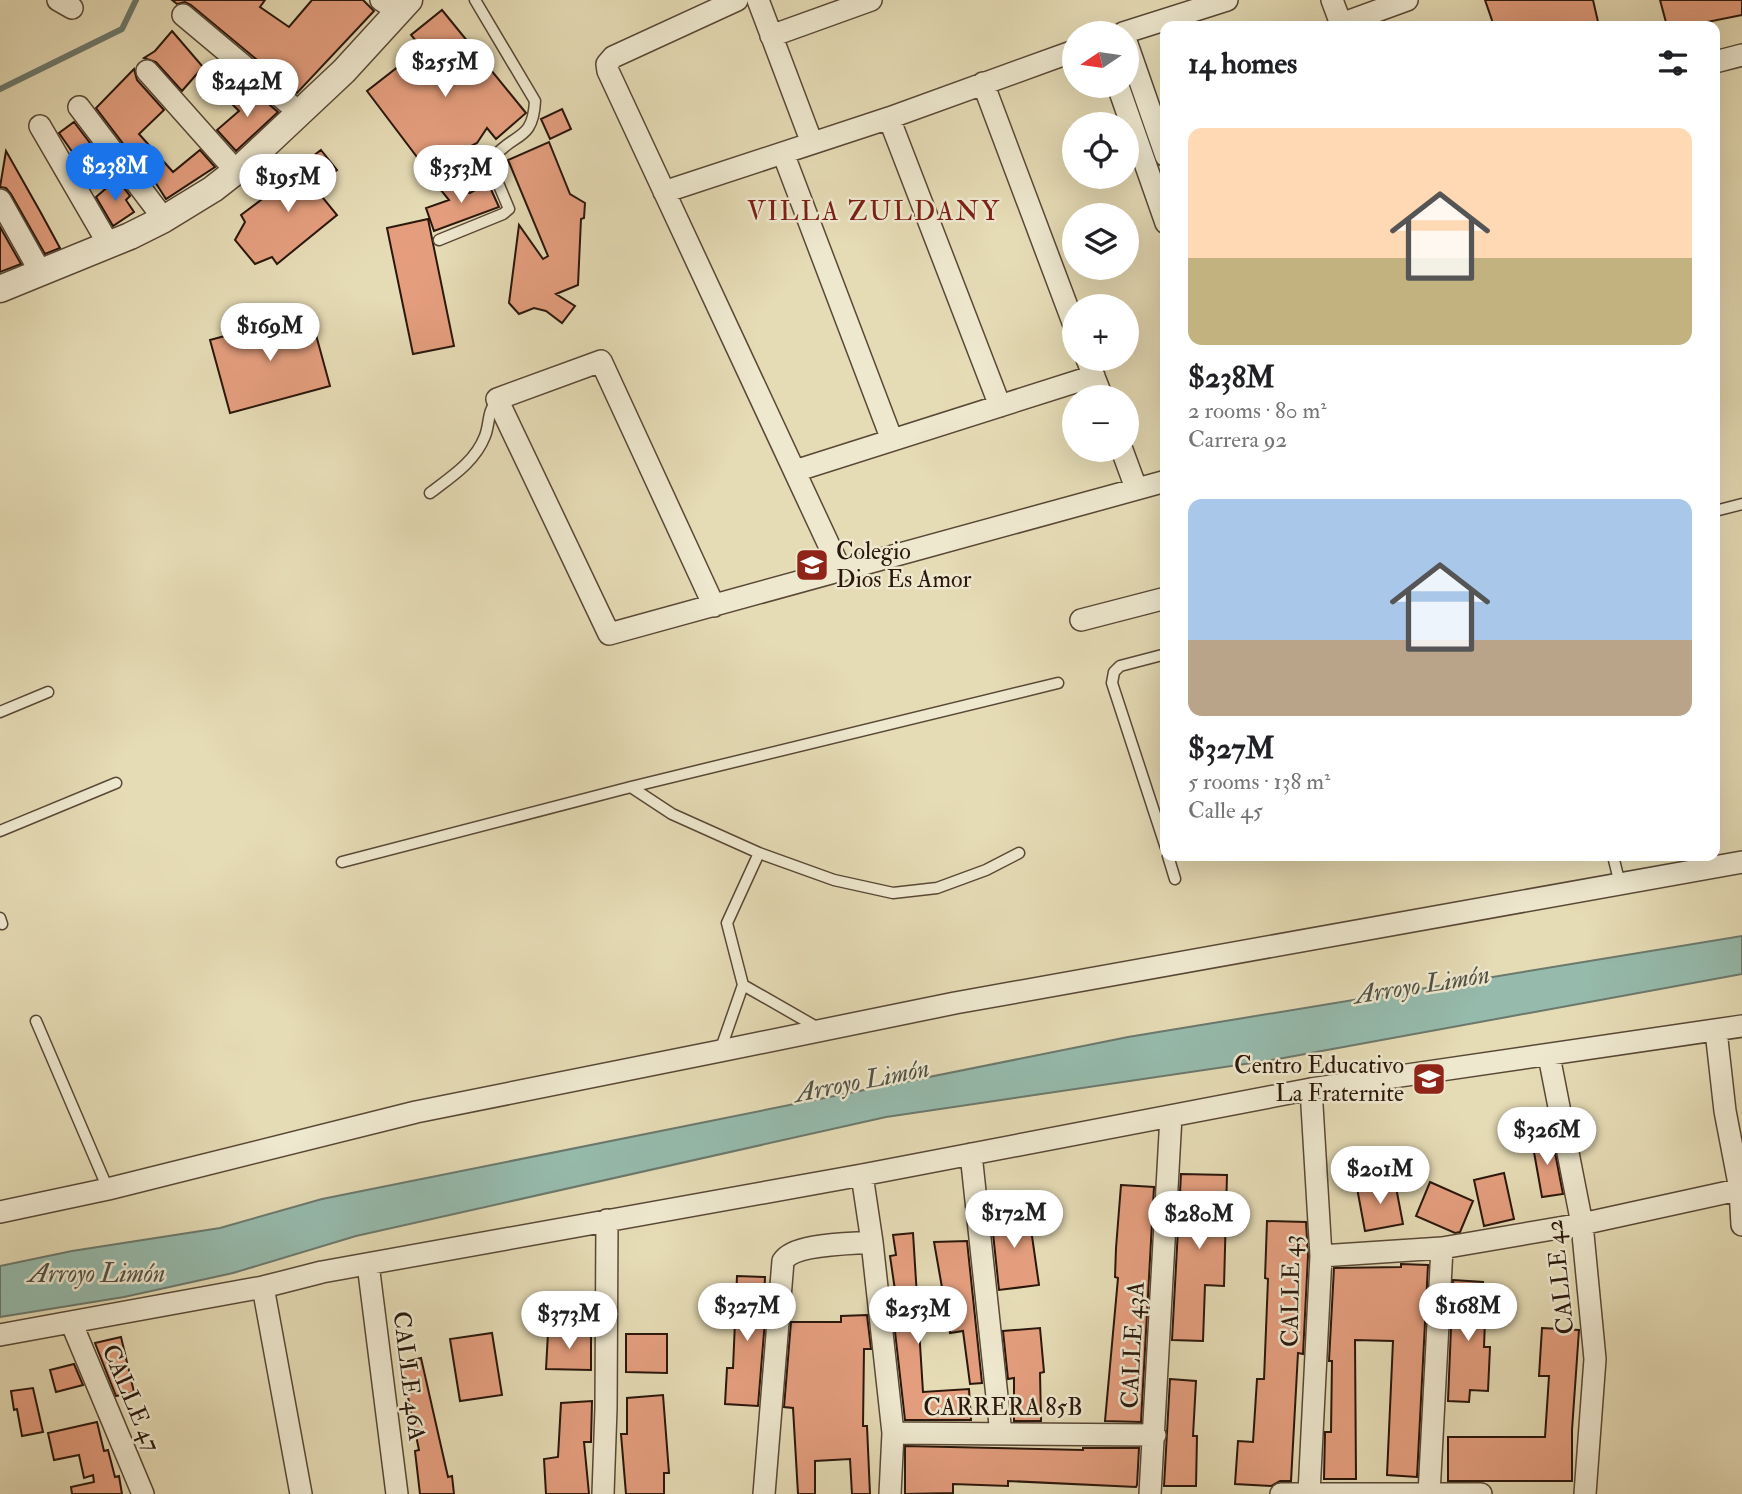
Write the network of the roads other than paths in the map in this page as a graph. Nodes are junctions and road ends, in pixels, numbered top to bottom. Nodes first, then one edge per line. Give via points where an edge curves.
1 (475, 0) edge
2 (737, 0) edge
3 (758, 0) edge
4 (872, 0) edge
5 (1227, 0) edge
6 (1332, 0) edge
7 (1407, 0) edge
8 (396, 4) edge
9 (183, 15) dead end
10 (1160, 21) edge
11 (1161, 21) edge
12 (1340, 21) edge
13 (1349, 21) edge
14 (1139, 28) edge
15 (771, 36) junction
16 (1062, 55) edge
17 (1742, 55) edge
18 (1720, 61) edge
19 (147, 71) dead end
20 (1139, 78) edge
21 (983, 83) junction
22 (1122, 98) edge
23 (79, 107) dead end
24 (300, 113) junction
25 (889, 118) junction
26 (40, 126) dead end
27 (1160, 139) edge
28 (812, 144) junction
29 (783, 153) junction
30 (236, 171) junction
31 (493, 171) junction
32 (467, 186) dead end
33 (664, 192) junction
34 (0, 200) edge
35 (1160, 206) edge
36 (164, 219) junction
37 (439, 240) dead end
38 (109, 245) junction
39 (41, 273) junction
40 (0, 289) edge
41 (1062, 294) edge
42 (1084, 371) edge
43 (497, 399) junction
44 (1000, 406) junction
45 (891, 440) junction
46 (1126, 462) edge
47 (795, 471) junction
48 (1160, 482) edge
49 (1136, 488) junction
50 (430, 493) dead end
51 (1742, 504) edge
52 (1720, 510) edge
53 (841, 570) junction
54 (1160, 600) edge
55 (715, 606) junction
56 (1081, 620) dead end
57 (1160, 656) edge
58 (1058, 683) dead end
59 (48, 692) dead end
60 (0, 712) edge
61 (116, 783) dead end
62 (631, 787) junction
63 (1160, 830) edge
64 (0, 831) edge
65 (759, 853) junction
66 (1019, 853) dead end
67 (1170, 861) edge
68 (1614, 861) edge
69 (342, 862) dead end
70 (1742, 862) edge
71 (1697, 863) edge
72 (1175, 879) dead end
73 (1620, 884) junction
74 (743, 985) junction
75 (36, 1021) dead end
76 (1742, 1026) edge
77 (823, 1030) junction
78 (1716, 1031) junction
79 (720, 1051) junction
80 (1549, 1056) junction
81 (1311, 1089) junction
82 (1171, 1115) junction
83 (971, 1154) junction
84 (862, 1175) junction
85 (108, 1189) junction
86 (1741, 1189) edge
87 (0, 1212) edge
88 (607, 1220) junction
89 (1582, 1224) junction
90 (1742, 1225) edge
91 (872, 1242) junction
92 (1443, 1248) junction
93 (1321, 1256) junction
94 (368, 1264) junction
95 (263, 1287) junction
96 (71, 1322) junction
97 (0, 1335) edge
98 (892, 1433) junction
99 (1001, 1434) junction
100 (1155, 1434) junction
101 (1309, 1493) edge
102 (143, 1494) edge
103 (301, 1494) edge
104 (397, 1494) edge
105 (603, 1494) edge
106 (764, 1494) edge
107 (890, 1494) edge
108 (1150, 1494) edge
109 (1281, 1494) edge
110 (1429, 1494) edge
111 (1481, 1494) edge
112 (1585, 1494) edge

1 - 31 lane via 536,101 528,131 500,150 493,158
2 - 33 street via 613,57 607,64
3 - 15 street
4 - 15 street
5 - 11 street
6 - 12 street
7 - 13 street
8 - 24 street via 344,71
9 - 24 street
10 - 14 street
15 - 28 street
16 - 21 street
17 - 18 street
19 - 30 street
20 - 27 street
21 - 25 street
21 - 41 street
22 - 35 street
23 - 36 street
24 - 30 street
25 - 28 street
25 - 44 street
26 - 38 street
28 - 29 street
29 - 33 street
29 - 45 street
30 - 36 street
31 - 32 lane
31 - 37 lane via 509,209
33 - 47 street
34 - 39 street
36 - 38 street
38 - 39 street
39 - 40 street
42 - 44 street
43 - 50 lane via 473,456
43 - 55 street via 609,634
43 - 55 street via 601,361
44 - 45 street
45 - 47 street
46 - 49 street
47 - 53 street
48 - 49 street
49 - 53 street
51 - 52 lane
53 - 55 street
54 - 56 street
57 - 63 lane via 1121,666 1112,683
58 - 62 lane
59 - 60 lane
61 - 64 lane
62 - 65 lane via 672,814
62 - 69 lane
65 - 66 lane via 834,880 893,893 937,888
65 - 74 lane via 727,923
67 - 72 lane
68 - 73 lane
70 - 71 street
71 - 73 street
73 - 77 street
74 - 77 lane
74 - 79 lane
75 - 85 lane
76 - 78 street
77 - 79 street
78 - 80 street
78 - 86 street via 1725,1111
79 - 85 street via 416,1112
80 - 81 street
80 - 89 street, CALLE 42
81 - 82 street
81 - 93 street, CALLE 43
82 - 83 street
82 - 100 street, CALLE 43A
83 - 84 street
83 - 99 street
84 - 88 street
84 - 91 street
85 - 87 street
86 - 89 street
86 - 90 street
88 - 94 street
88 - 105 street
89 - 92 street
89 - 112 street, CALLE 42 via 1595,1359
91 - 98 street
91 - 106 street via 799,1249 783,1261
92 - 93 street
92 - 110 street
93 - 101 street, CALLE 43
94 - 95 street
94 - 104 street, CALLE 46A
95 - 96 street
95 - 103 street
96 - 97 street
96 - 102 street, CALLE 47
98 - 99 street, CARRERA 85B
98 - 107 street
99 - 100 street, CARRERA 85B
100 - 108 street, CALLE 43A
101 - 109 street
101 - 110 street
110 - 111 street

